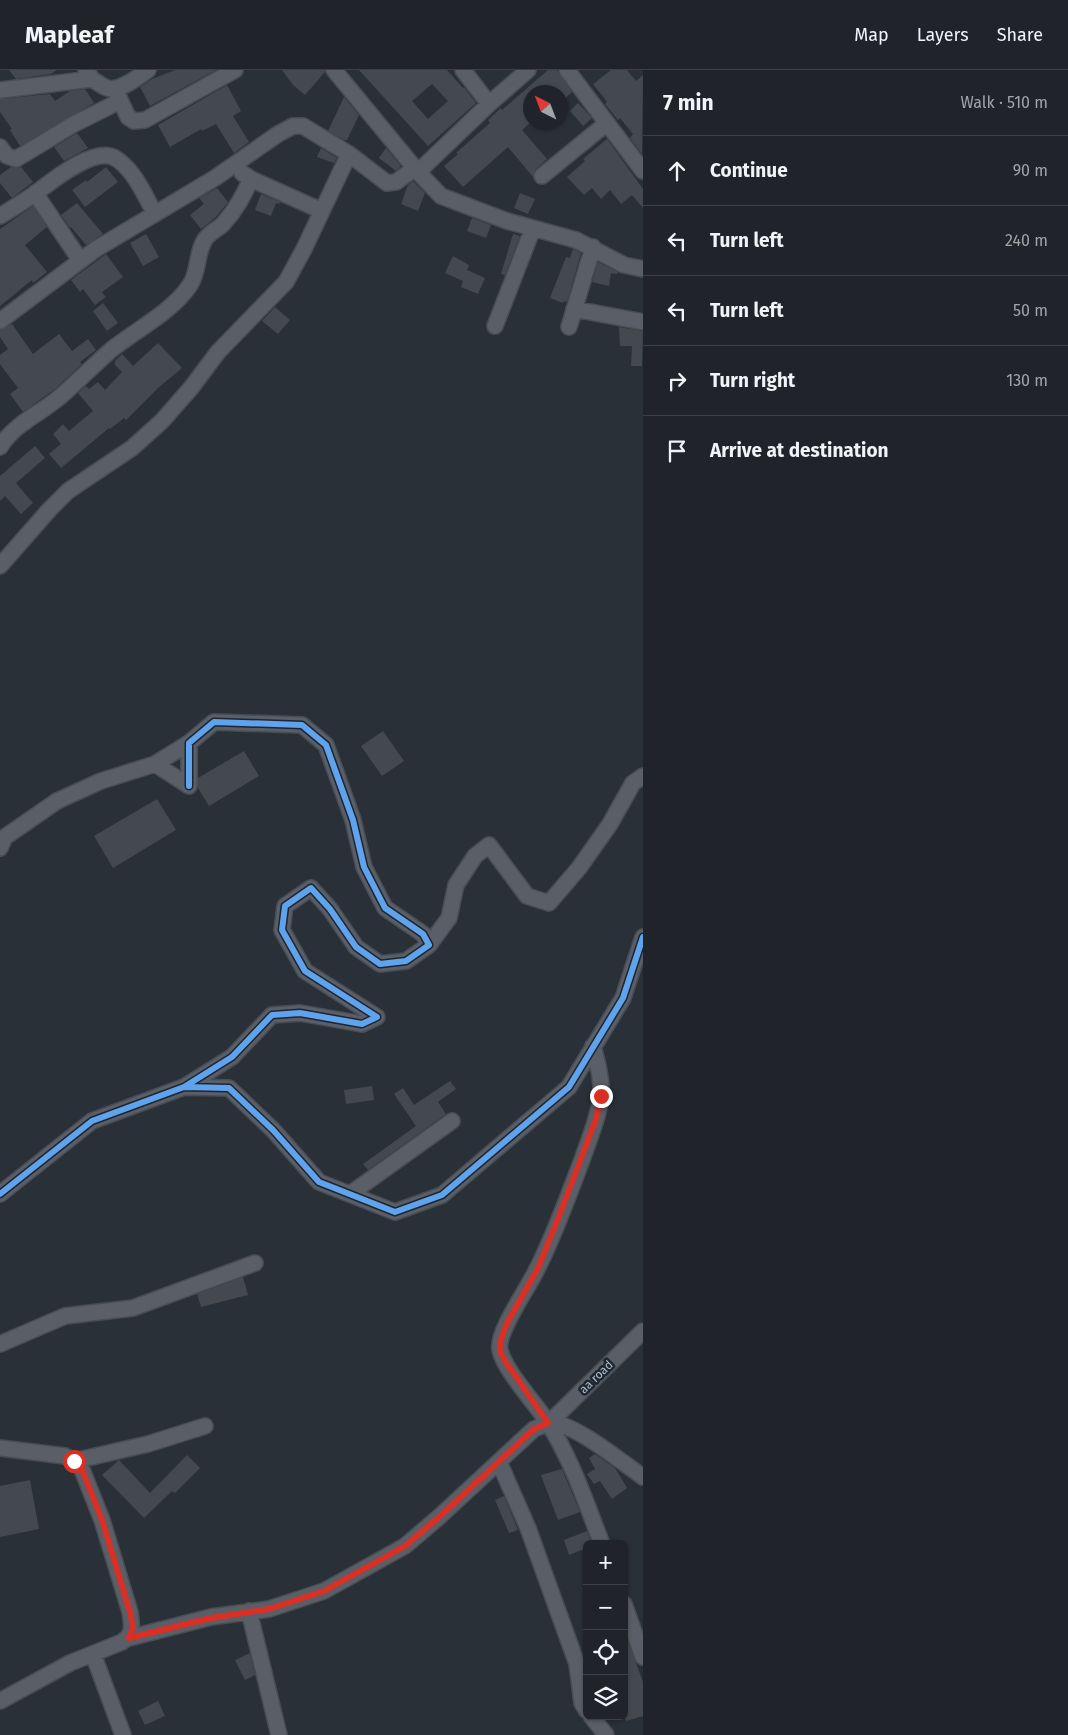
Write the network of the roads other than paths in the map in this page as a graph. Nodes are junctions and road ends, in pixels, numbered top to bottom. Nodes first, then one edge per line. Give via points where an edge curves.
1 (148, 70) edge
2 (235, 70) edge
3 (334, 70) edge
4 (463, 70) edge
5 (528, 70) edge
6 (567, 70) edge
7 (89, 75) edge
8 (0, 90) edge
9 (118, 95) junction
10 (490, 104) junction
11 (606, 123) junction
12 (0, 147) edge
13 (349, 154) junction
14 (234, 165) junction
15 (417, 170) junction
16 (643, 171) edge
17 (542, 176) dead end
18 (251, 179) junction
19 (35, 193) junction
20 (322, 211) junction
21 (155, 214) junction
22 (0, 216) edge
23 (534, 228) junction
24 (593, 247) junction
25 (80, 260) junction
26 (643, 269) edge
27 (574, 309) junction
28 (0, 321) edge
29 (643, 322) edge
30 (495, 326) dead end
31 (569, 327) dead end
32 (0, 447) edge
33 (0, 566) edge
34 (189, 743) junction
35 (155, 764) junction
36 (643, 776) edge
37 (0, 848) edge
38 (643, 937) edge
39 (429, 945) junction
40 (594, 1046) junction
41 (184, 1087) junction
42 (452, 1121) dead end
43 (0, 1194) edge
44 (350, 1194) junction
45 (255, 1263) dead end
46 (643, 1331) edge
47 (0, 1344) edge
48 (548, 1423) junction
49 (205, 1426) dead end
50 (0, 1448) edge
51 (74, 1461) junction
52 (499, 1462) junction
53 (643, 1477) edge
54 (600, 1540) edge
55 (250, 1611) junction
56 (628, 1615) edge
57 (129, 1638) junction
58 (92, 1654) junction
59 (643, 1657) edge
60 (0, 1701) edge
61 (583, 1705) edge
62 (594, 1720) edge
63 (123, 1735) edge
64 (280, 1735) edge
65 (606, 1735) edge

1 - 9 street
2 - 9 street via 145,120 134,121 128,117
3 - 15 street
4 - 10 street
5 - 10 street
6 - 11 street
7 - 8 street
7 - 9 street
9 - 12 street via 16,158 7,156
10 - 15 street
11 - 16 street
11 - 17 street
13 - 14 street via 303,126 293,126
13 - 15 street via 387,183 396,182
13 - 20 street
14 - 18 street
14 - 21 street
15 - 23 street via 441,196
18 - 20 street
18 - 32 street via 240,203 222,226 204,241 194,278 170,307 12,431
19 - 21 street via 85,161 109,156 126,168
19 - 22 street
19 - 25 street
20 - 33 street via 286,282 218,352 162,421 132,448 68,491
21 - 25 street
23 - 24 street
23 - 30 street
24 - 26 street via 624,265
24 - 27 street
25 - 28 street
27 - 29 street
27 - 31 street
34 - 35 street
34 - 35 street via 190,786
34 - 39 street via 214,722 302,725 326,745 353,820 364,866 385,908 423,934
35 - 37 street via 57,801 5,837
36 - 39 street via 633,783 610,824 549,903 527,896 489,844 475,856 456,885 449,918
38 - 40 street via 622,998
39 - 41 street via 406,962 380,964 356,947 311,888 285,906 282,930 305,971 377,1017 362,1024 300,1013 272,1015 232,1057
40 - 44 street via 569,1087 442,1195 395,1212
40 - 48 street via 601,1080 596,1119 538,1268 500,1342 505,1361
41 - 43 street via 92,1121
41 - 44 street via 229,1088 273,1130 319,1182
42 - 44 street
45 - 47 street via 133,1308 65,1316
46 - 48 street, aa road
48 - 52 street, aa road via 534,1429
48 - 53 street via 582,1435
48 - 54 street via 576,1476
49 - 51 street via 148,1444
50 - 51 street via 65,1456
51 - 57 street via 81,1467 102,1520 130,1612 133,1627
52 - 55 street, aa road via 405,1546 324,1591 269,1609
52 - 61 street via 528,1528 577,1664
55 - 57 street, aa road
55 - 64 street
56 - 59 street
57 - 58 street, aa road
58 - 60 street, aa road
58 - 63 street
62 - 65 street

